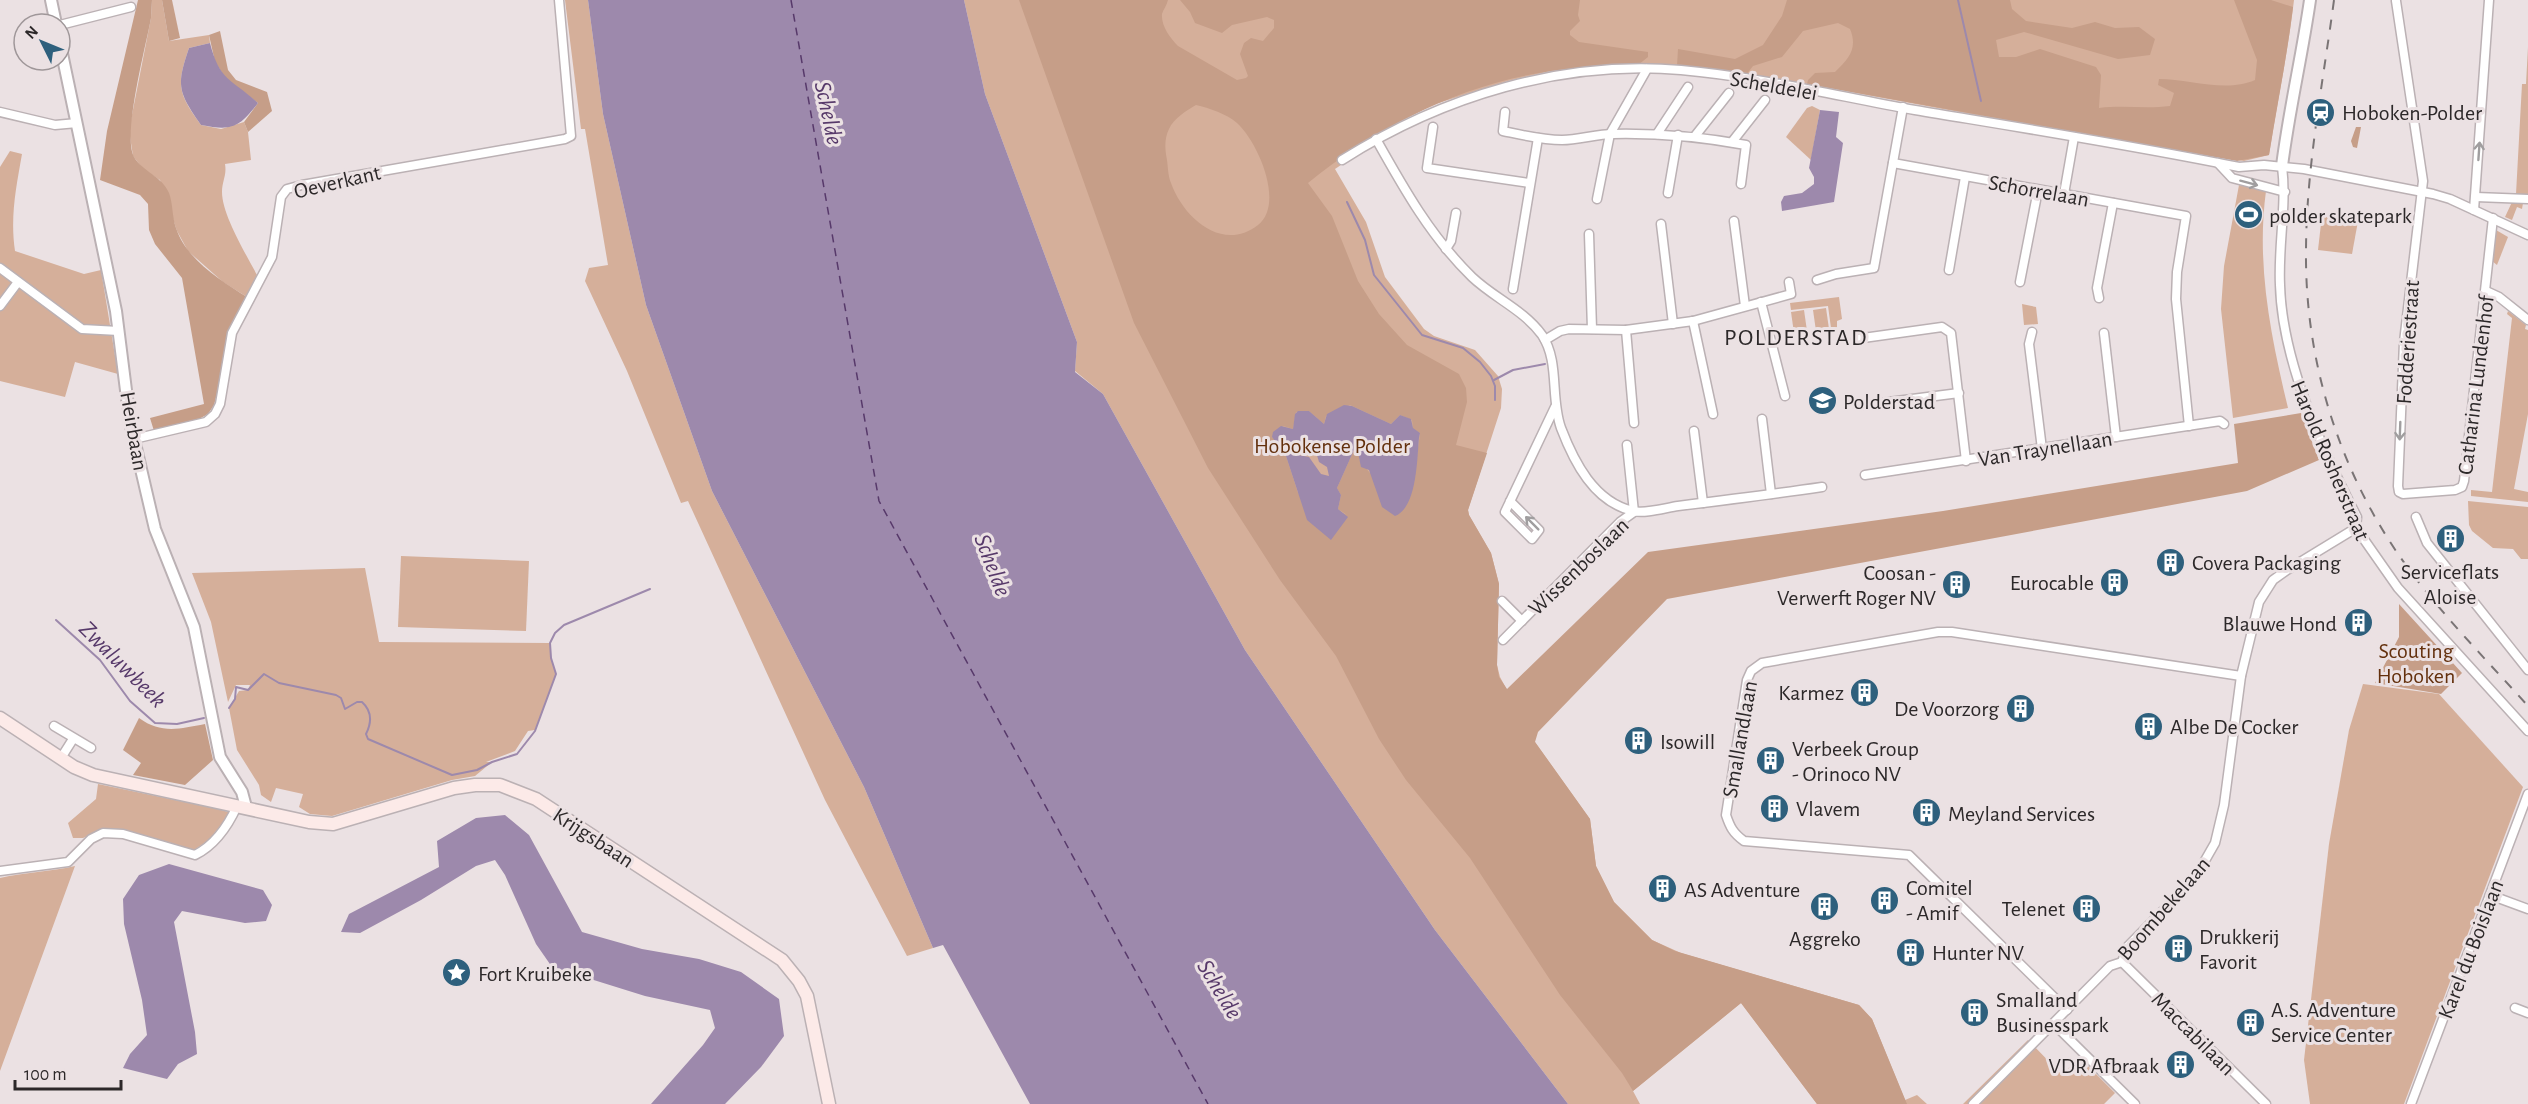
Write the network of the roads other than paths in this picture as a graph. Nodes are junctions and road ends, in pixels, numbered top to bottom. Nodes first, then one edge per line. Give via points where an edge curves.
1 (559, 0) edge
2 (2310, 0) edge
3 (2489, 0) edge
4 (2396, 1) edge
5 (131, 7) dead end
6 (72, 22) edge
7 (1647, 69) junction
8 (66, 72) edge
9 (1688, 87) dead end
10 (1730, 93) dead end
11 (1765, 100) dead end
12 (1903, 107) junction
13 (0, 112) edge
14 (1505, 112) dead end
15 (77, 123) junction
16 (1434, 127) dead end
17 (1610, 134) junction
18 (1657, 134) junction
19 (1678, 135) junction
20 (1695, 136) junction
21 (2074, 137) junction
22 (1538, 138) junction
23 (1376, 139) junction
24 (1732, 142) junction
25 (1342, 160) dead end
26 (1893, 163) junction
27 (2218, 163) junction
28 (2282, 166) junction
29 (1965, 177) junction
30 (1529, 183) junction
31 (1741, 184) dead end
32 (2038, 190) junction
33 (2285, 192) junction
34 (2422, 192) junction
35 (1668, 193) dead end
36 (2064, 194) junction
37 (2476, 196) junction
38 (2528, 199) edge
39 (1597, 200) dead end
40 (2113, 203) junction
41 (2474, 210) junction
42 (1456, 213) dead end
43 (2493, 218) junction
44 (1734, 221) dead end
45 (1660, 224) dead end
46 (1589, 234) dead end
47 (2528, 235) edge
48 (1446, 249) junction
49 (0, 268) edge
50 (1948, 270) dead end
51 (1817, 280) dead end
52 (18, 282) junction
53 (1789, 282) dead end
54 (2020, 282) dead end
55 (1513, 289) dead end
56 (2486, 291) junction
57 (2099, 298) dead end
58 (1761, 302) junction
59 (0, 306) edge
60 (1745, 306) junction
61 (2528, 320) edge
62 (1693, 321) junction
63 (1673, 324) junction
64 (1592, 329) junction
65 (1626, 330) junction
66 (119, 331) junction
67 (2032, 332) dead end
68 (2104, 333) dead end
69 (1856, 339) dead end
70 (1545, 340) junction
71 (1959, 393) junction
72 (1785, 396) dead end
73 (1865, 405) dead end
74 (1555, 407) junction
75 (1713, 414) dead end
76 (1762, 419) dead end
77 (1634, 423) dead end
78 (2224, 424) dead end
79 (2189, 426) junction
80 (1694, 431) dead end
81 (1544, 433) junction
82 (1564, 435) junction
83 (2116, 437) junction
84 (134, 439) junction
85 (1627, 445) dead end
86 (2042, 449) junction
87 (1966, 461) junction
88 (1865, 475) dead end
89 (1822, 487) dead end
90 (2399, 492) joint
91 (1771, 494) junction
92 (1510, 501) dead end
93 (1703, 503) junction
94 (1634, 512) junction
95 (2416, 517) dead end
96 (2356, 528) junction
97 (1502, 602) dead end
98 (1522, 621) junction
99 (1503, 640) dead end
100 (2528, 670) edge
101 (2241, 676) junction
102 (0, 718) edge
103 (54, 726) dead end
104 (2528, 731) edge
105 (73, 739) junction
106 (91, 748) dead end
107 (61, 758) junction
108 (2528, 794) edge
109 (242, 807) junction
110 (0, 871) edge
111 (2490, 896) junction
112 (2528, 909) edge
113 (2122, 962) junction
114 (2515, 1008) dead end
115 (2067, 1010) junction
116 (2528, 1013) edge
117 (2054, 1024) junction
118 (829, 1104) edge
119 (1973, 1104) edge
120 (2135, 1104) edge
121 (2266, 1104) edge
122 (2411, 1104) edge

1 - 84 street, Oeverkant via 571,136 287,189 280,197 272,257 232,333 215,414 206,422
2 - 28 street
37 -> 3 street
4 - 34 street, Fodderiestraat
5 - 6 street
7 - 12 street, Scheldelei via 1696,72
7 - 17 street
7 - 23 street, Scheldelei via 1571,74 1515,84 1444,106
8 - 15 street, Heirbaan
9 - 18 street
10 - 20 street
11 - 24 street
12 - 21 street, Scheldelei
12 - 26 street
13 - 15 street via 55,125
14 - 22 street via 1503,131
15 - 66 street, Heirbaan
16 - 30 street via 1427,168
17 - 18 street
17 - 22 street via 1562,140
17 - 39 street
18 - 19 street
19 - 20 street
19 - 35 street
20 - 24 street
21 - 27 street, Scheldelei
21 - 36 street
22 - 30 street
23 - 25 street, Scheldelei
23 - 48 street via 1413,204
24 - 31 street via 1746,145
26 - 29 street, Schorrelaan
26 - 51 street via 1874,268
27 - 28 street, Scheldelei via 2239,167
27 -> 33 street, Scheldelei via 2232,178
28 - 33 street, Harold Rosherstraat
28 - 34 street, Scheldelei
29 - 32 street, Schorrelaan
29 - 50 street
30 - 55 street
32 - 36 street, Schorrelaan
32 - 54 street
33 - 96 street, Harold Rosherstraat via 2280,286 2296,376 2357,517
34 - 41 street, Scheldelei
34 -> 90 street, Fodderiestraat via 2404,342
36 - 40 street, Schorrelaan
37 - 38 street
37 - 41 street
40 - 57 street via 2097,288
40 - 79 street, Schorrelaan via 2186,216 2176,299
41 - 43 street, Scheldelei
42 - 48 street
43 - 47 street, Scheldelei
43 - 56 street, Catharina Lundenhof
44 - 60 street
45 - 63 street
46 - 64 street
48 - 70 street via 1478,282 1531,322
49 - 52 street
52 - 59 street
52 - 66 street via 82,329
53 - 58 street via 1791,294
56 - 61 street
56 - 90 street, Catharina Lundenhof via 2463,484 2455,490 2407,495
58 - 60 street
58 - 72 street
60 - 62 street
62 - 63 street
62 - 75 street
63 - 65 street
64 - 65 street
64 - 70 street via 1565,329
65 - 77 street
66 - 84 street, Heirbaan
67 - 86 street via 2029,344
68 - 83 street
69 - 71 street via 1941,327 1951,333
70 - 74 street via 1553,364
71 - 73 street
71 - 87 street
74 - 81 street
74 - 82 street
76 - 91 street
78 - 79 street, Van Traynellaan via 2220,421
79 - 83 street, Van Traynellaan
80 - 93 street
81 - 82 street via 1555,431
81 - 92 street
82 - 94 street via 1594,488
83 - 86 street, Van Traynellaan
84 - 109 street, Heirbaan via 158,538 194,627 220,757 242,792
85 - 94 street
86 - 87 street, Van Traynellaan
87 - 88 street, Van Traynellaan
89 - 91 street
91 - 93 street
93 - 94 street
94 - 98 street, Wissenboslaan
95 - 100 street via 2439,560
96 - 101 street, Boombekelaan via 2287,570 2266,589 2254,615
96 - 104 street, Harold Rosherstraat via 2398,588
97 - 98 street, Wissenboslaan
98 - 99 street, Wissenboslaan
101 - 113 street, Boombekelaan via 2224,805 2215,843 2195,878 2128,946
101 - 115 street, Smallandlaan via 1952,632 1762,663 1751,670 1726,815 1736,835 1744,841 1909,855
102 - 107 main road, Krijgsbaan
103 - 105 street
105 - 106 street
105 - 107 street
107 - 109 main road, Krijgsbaan via 93,775
108 - 111 street, Karel du Boislaan
109 - 110 street via 207,849 195,855 123,834 104,833 91,839 68,862
109 - 118 main road, Krijgsbaan via 333,824 476,785 500,785 536,799 782,960 807,996
111 - 112 street
111 - 122 street, Karel du Boislaan
113 - 115 street, Boombekelaan via 2110,966
113 - 121 street, Maccabilaan
114 - 116 street
115 - 117 street, Boombekelaan
117 - 119 street, Boombekelaan
117 - 120 street

